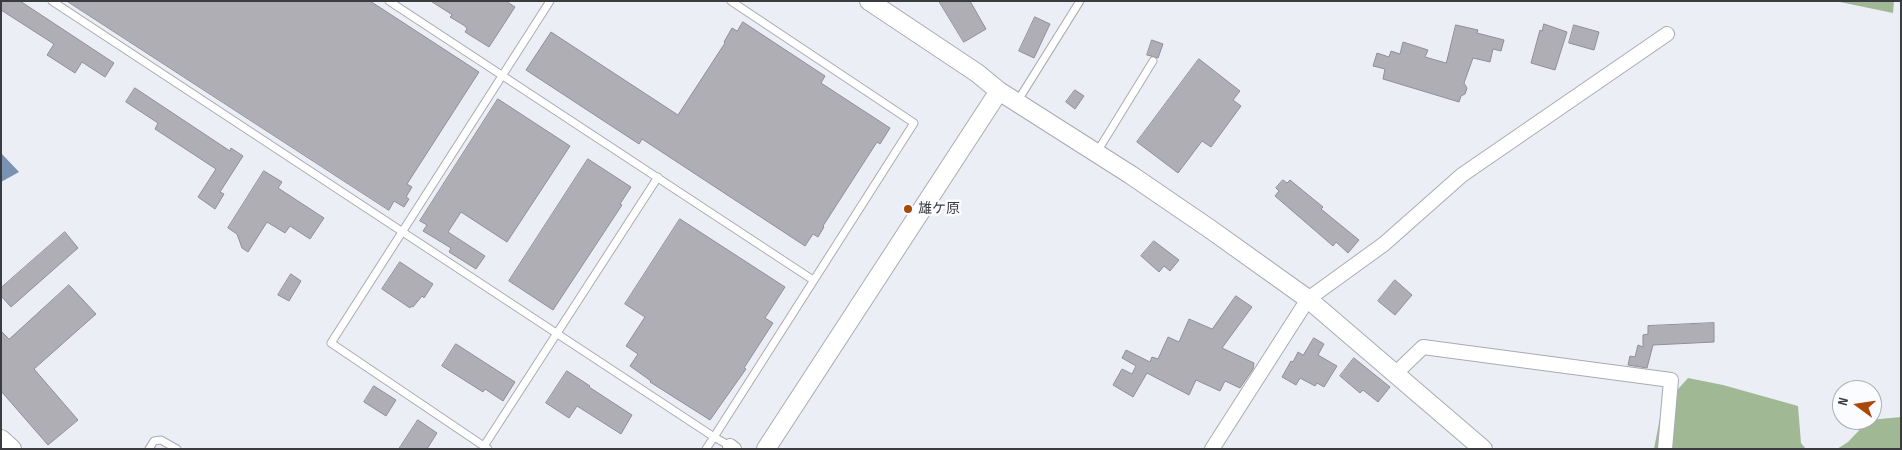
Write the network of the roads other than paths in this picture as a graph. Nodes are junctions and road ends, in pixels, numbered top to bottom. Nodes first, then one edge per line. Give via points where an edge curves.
1 (52, 1) edge
2 (390, 1) edge
3 (550, 1) edge
4 (731, 1) edge
5 (869, 1) edge
6 (1080, 1) edge
7 (1667, 34) dead end
8 (1153, 61) dead end
9 (502, 76) junction
10 (999, 91) junction
11 (1017, 102) junction
12 (1096, 153) junction
13 (658, 178) junction
14 (402, 232) junction
15 (813, 280) junction
16 (1308, 299) junction
17 (558, 334) junction
18 (1396, 373) junction
19 (714, 437) junction
20 (1, 439) edge
21 (482, 447) edge
22 (732, 448) edge
23 (12, 449) edge
24 (149, 449) edge
25 (177, 449) edge
26 (706, 449) edge
27 (766, 449) edge
28 (1212, 449) edge
29 (1483, 449) edge
30 (1665, 449) edge

1 - 14 lane
2 - 9 lane
3 - 9 lane
4 - 15 lane via 914,123
5 - 10 street
6 - 11 lane
7 - 16 street via 1462,175 1384,244
8 - 12 lane
9 - 13 lane
9 - 14 lane
10 - 11 street
10 - 27 street
11 - 12 street
12 - 16 street
13 - 15 lane
13 - 17 lane
14 - 17 lane
14 - 21 lane via 331,343
15 - 19 lane
16 - 18 street
16 - 28 street
17 - 19 lane
17 - 21 lane
18 - 29 street
18 - 30 street via 1423,348 1671,380
19 - 22 lane
19 - 26 lane
20 - 23 street
24 - 25 lane via 154,441 161,440

